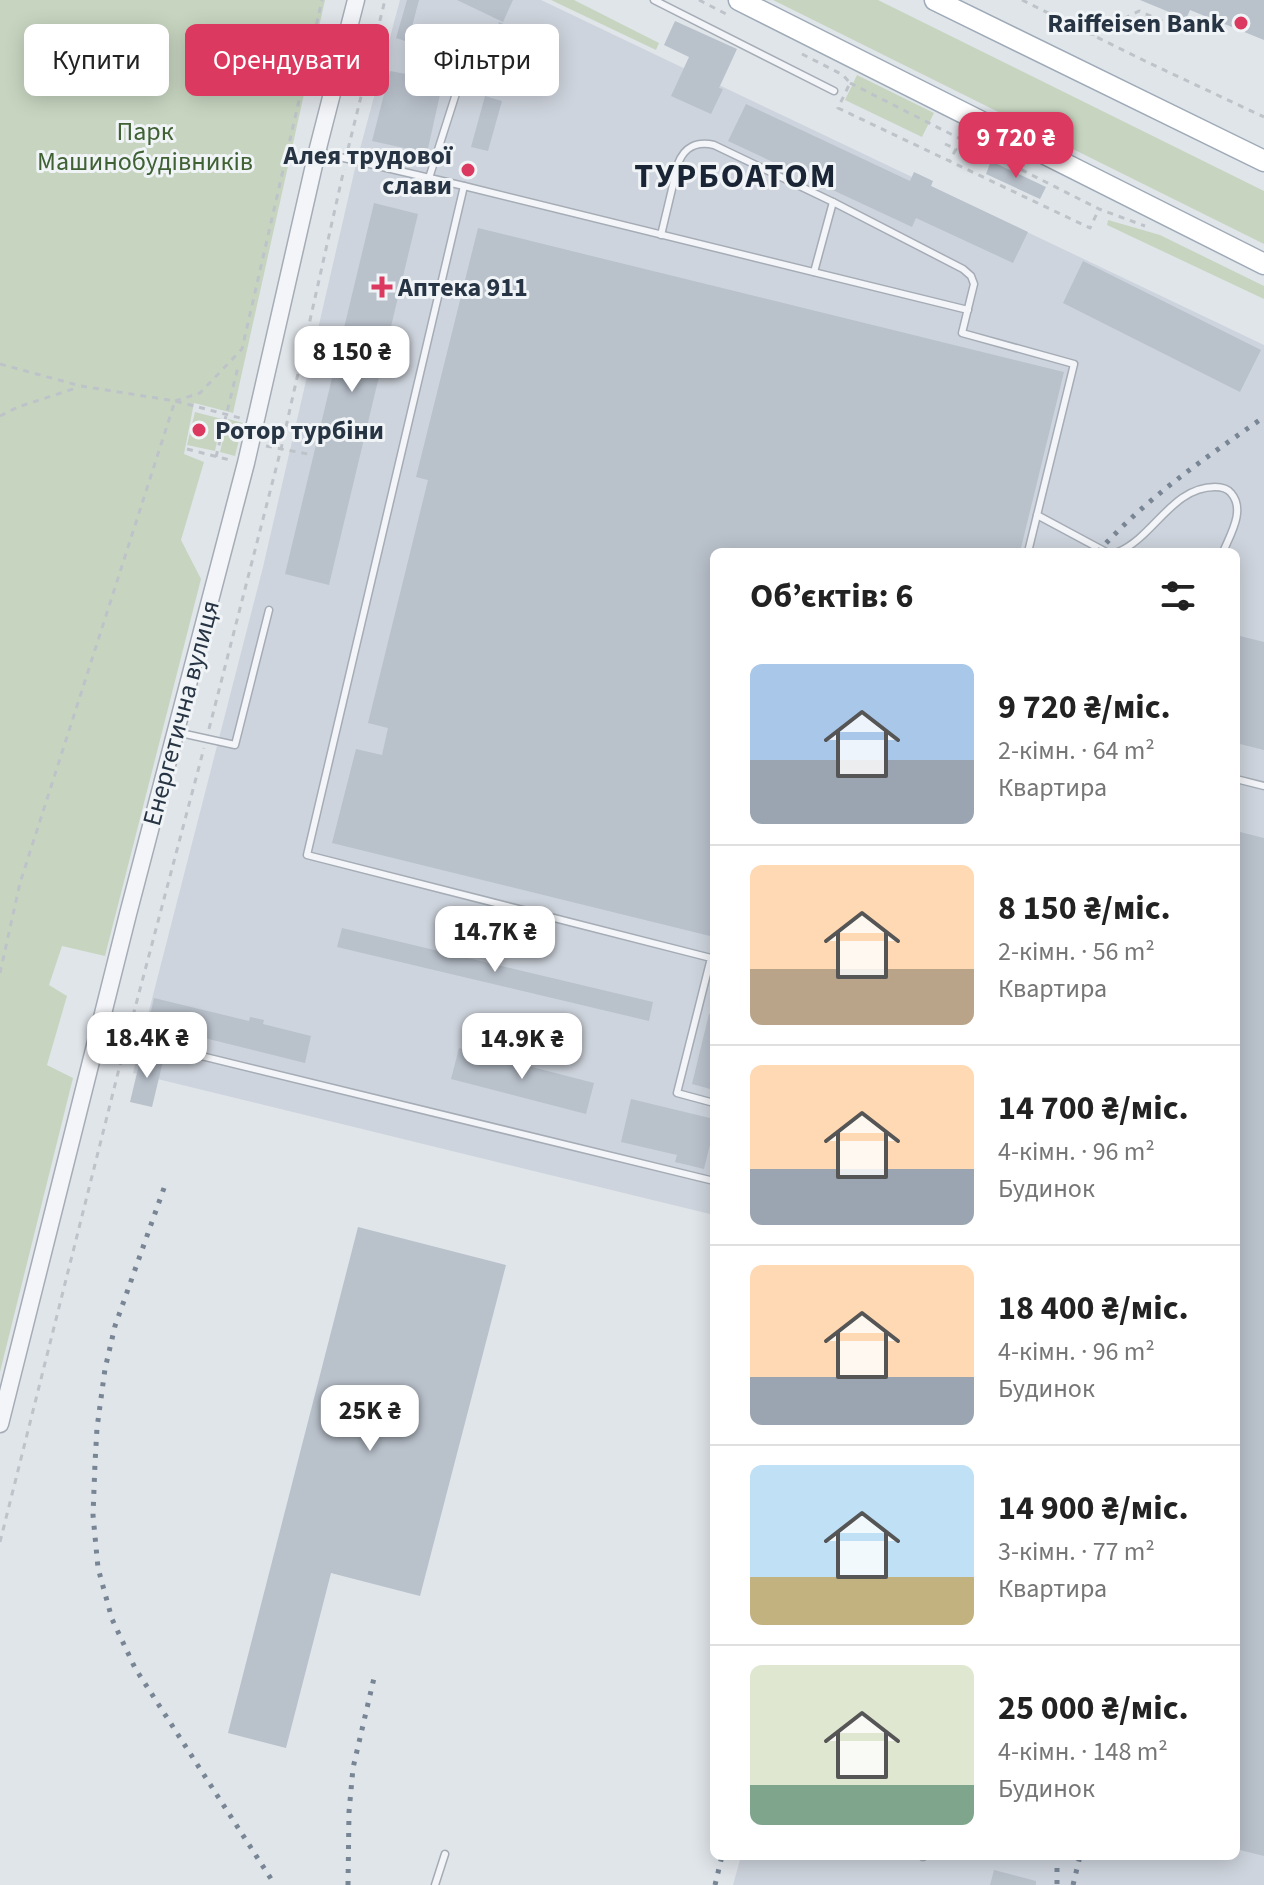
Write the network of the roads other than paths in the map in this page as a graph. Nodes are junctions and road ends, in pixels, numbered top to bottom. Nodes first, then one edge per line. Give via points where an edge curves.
1 (356, 0) edge
2 (654, 0) edge
3 (944, 2) edge
4 (739, 10) edge
5 (834, 91) dead end
6 (455, 96) edge
7 (317, 152) junction
8 (1264, 161) edge
9 (429, 178) junction
10 (464, 186) junction
11 (833, 202) junction
12 (661, 235) junction
13 (1264, 264) edge
14 (814, 272) junction
15 (968, 310) junction
16 (1037, 515) junction
17 (1029, 548) edge
18 (1099, 548) edge
19 (1124, 548) edge
20 (1225, 548) edge
21 (269, 610) dead end
22 (176, 732) junction
23 (1240, 780) edge
24 (1264, 786) edge
25 (710, 958) edge
26 (710, 962) edge
27 (99, 1031) junction
28 (710, 1102) edge
29 (710, 1180) edge
30 (0, 1424) edge
31 (445, 1854) dead end
32 (435, 1885) edge

1 - 7 street, Енергетична вулиця
2 - 5 lane
3 - 8 main road
4 - 13 main road
6 - 9 lane
7 - 9 lane
7 - 22 street, Енергетична вулиця via 251,443
9 - 10 lane
10 - 12 lane
10 - 25 lane via 307,855
11 - 12 lane via 721,148 697,144 680,158
11 - 14 lane
11 - 15 lane via 959,265 974,284
12 - 14 lane
14 - 15 lane
15 - 16 lane via 962,333 1074,364
16 - 17 lane
16 - 18 lane
19 - 20 lane via 1185,496 1212,487 1228,490 1237,506
21 - 22 lane via 235,745
22 - 27 street, Енергетична вулиця
23 - 24 lane
26 - 28 lane via 677,1093
27 - 29 lane
27 - 30 street, Енергетична вулиця
31 - 32 lane

